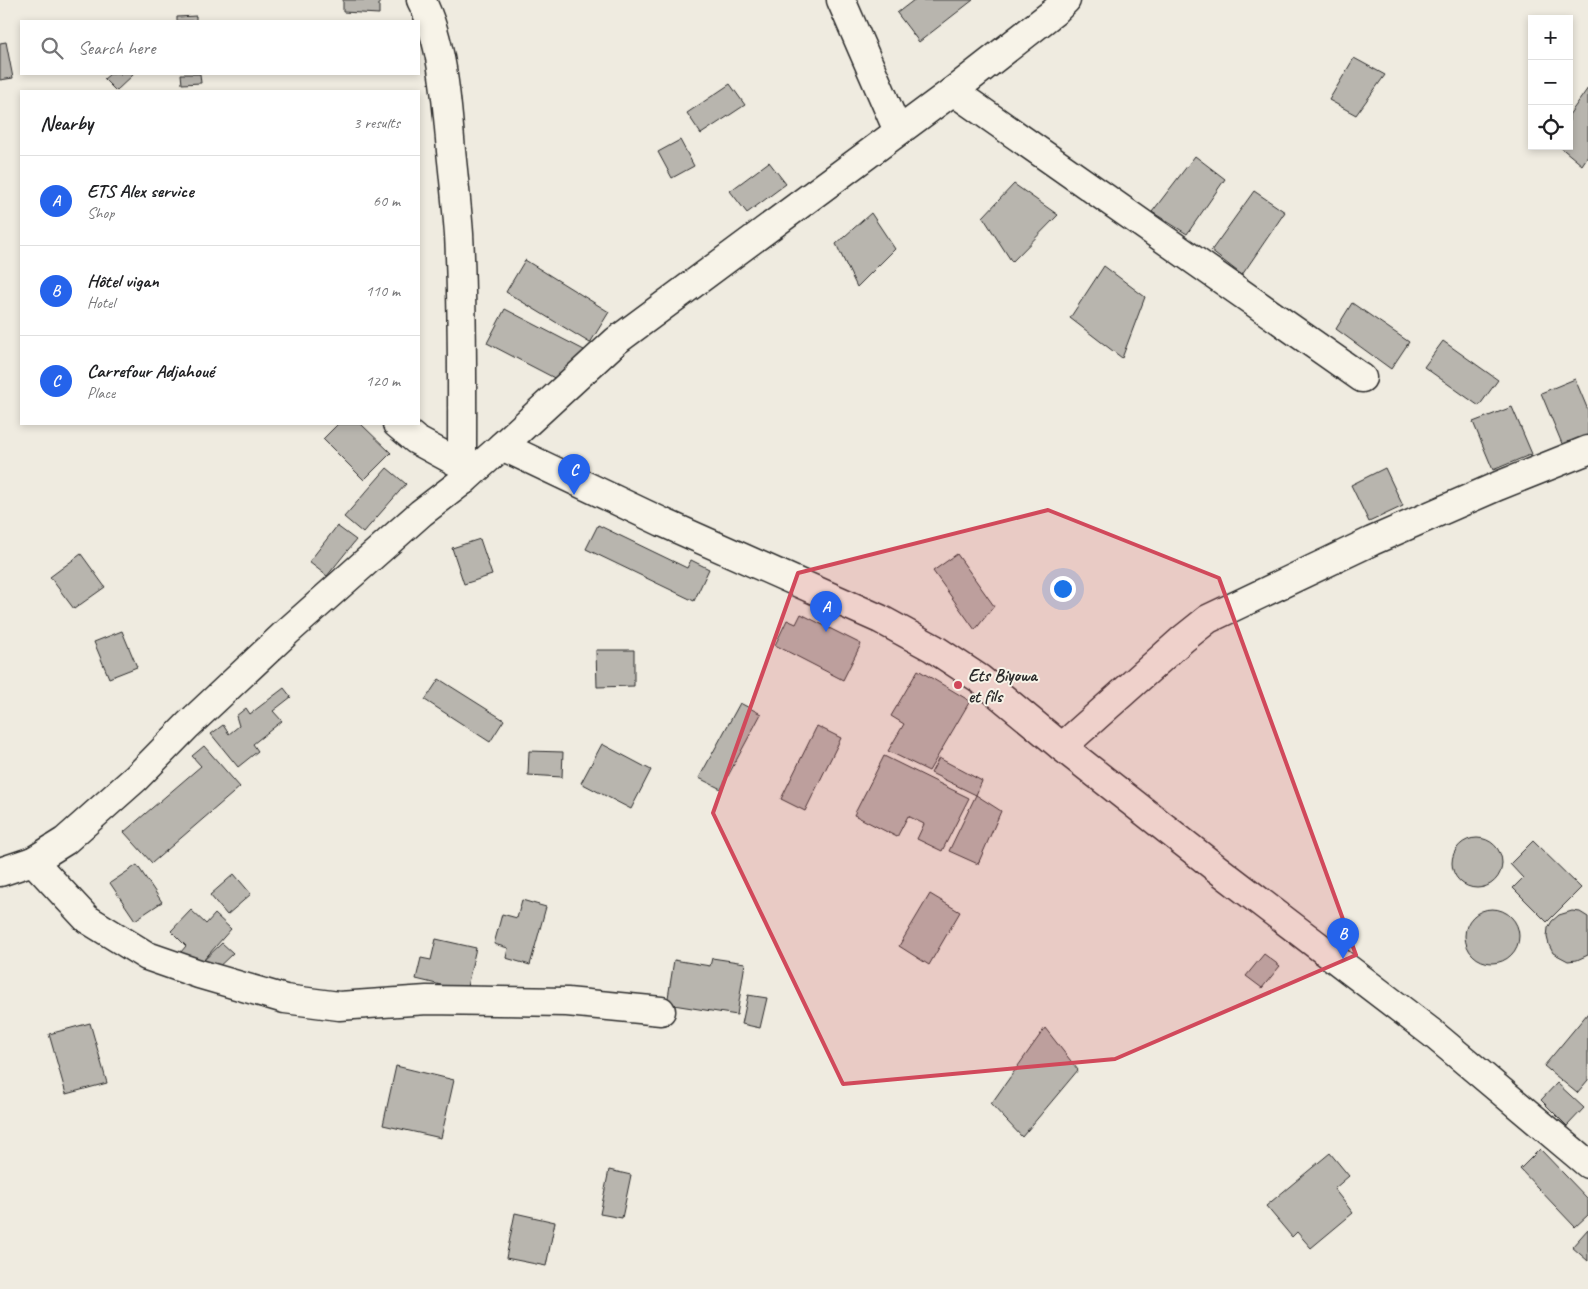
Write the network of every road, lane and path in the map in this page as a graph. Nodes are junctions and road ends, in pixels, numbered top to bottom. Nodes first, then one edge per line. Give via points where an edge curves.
1 (421, 0) edge
2 (841, 0) edge
3 (1066, 0) edge
4 (953, 91) junction
5 (898, 131) junction
6 (1362, 378) dead end
7 (398, 425) edge
8 (502, 446) junction
9 (1588, 450) edge
10 (463, 473) junction
11 (1062, 747) junction
12 (33, 861) junction
13 (0, 872) edge
14 (661, 1011) dead end
15 (1588, 1164) edge

1 - 10 street via 437,41 458,223
2 - 5 street
3 - 4 street
4 - 5 street
4 - 6 street
5 - 8 street via 616,341
7 - 10 street
8 - 10 street
8 - 11 street via 662,522 880,619 980,679
9 - 11 street via 1372,540 1208,619
10 - 12 street via 287,632 136,778 65,840
11 - 15 street via 1432,1033
12 - 13 street
12 - 14 street via 87,919 147,956 285,999 339,1006 427,1000 567,1002

